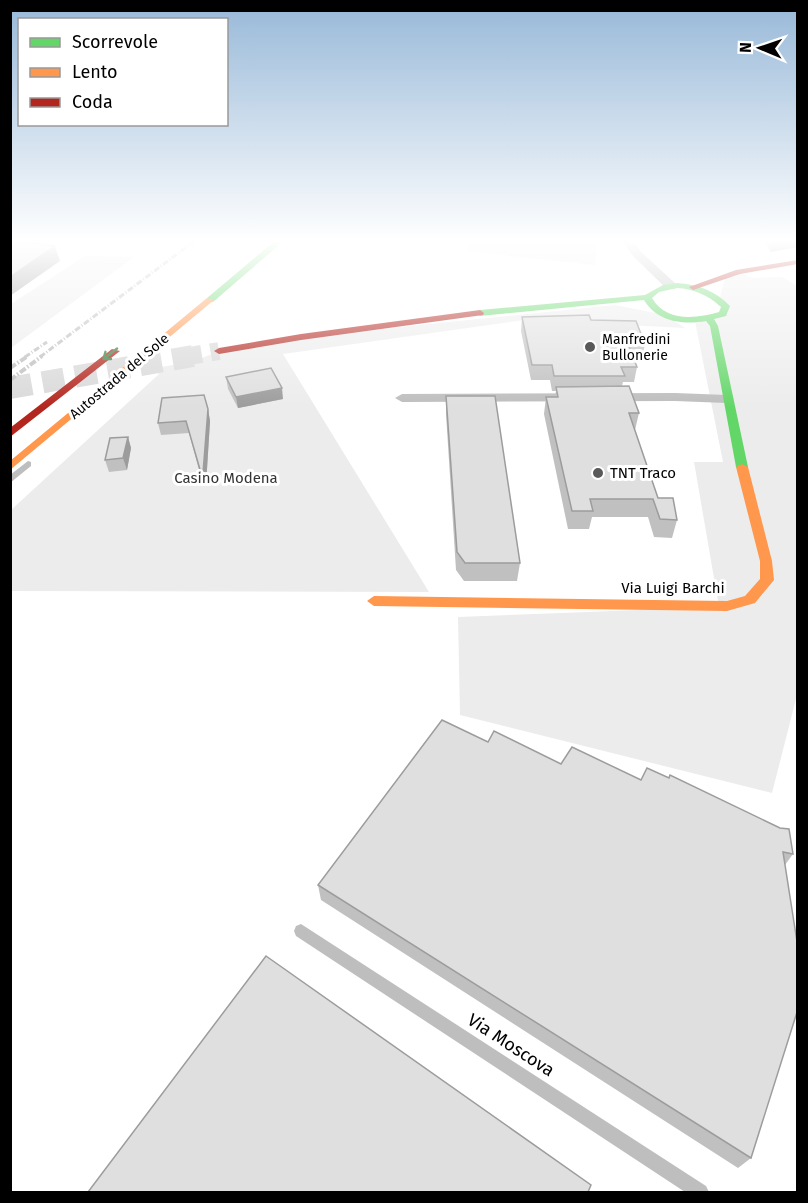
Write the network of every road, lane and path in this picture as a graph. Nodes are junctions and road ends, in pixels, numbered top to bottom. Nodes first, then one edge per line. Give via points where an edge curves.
1 (215, 295) edge
2 (715, 295) edge
3 (647, 297) joint
4 (720, 297) joint
5 (560, 306) junction
6 (654, 310) junction
7 (710, 320) junction
8 (128, 340) dead end
9 (219, 351) tunnel mouth
10 (402, 398) dead end
11 (727, 399) junction
12 (72, 415) junction
13 (10, 434) edge
14 (10, 467) edge
15 (10, 480) edge
16 (374, 601) dead end
17 (301, 931) dead end
18 (700, 1192) edge

1 - 12 main road, Autostrada del Sole
2 - 4 main road
3 - 5 main road
3 - 6 main road
4 - 7 main road via 726,306 723,314
5 - 6 main road via 615,305
5 - 9 main road via 501,310
6 - 7 main road via 680,319
7 - 11 main road, Via Luigi Barchi
8 -> 13 main road, Autostrada del Sole
10 - 11 street
11 - 16 main road, Via Luigi Barchi via 766,561 767,580 750,600 727,606
12 - 14 main road, Autostrada del Sole
12 - 15 lane via 58,437
17 - 18 lane, Via Moscova

